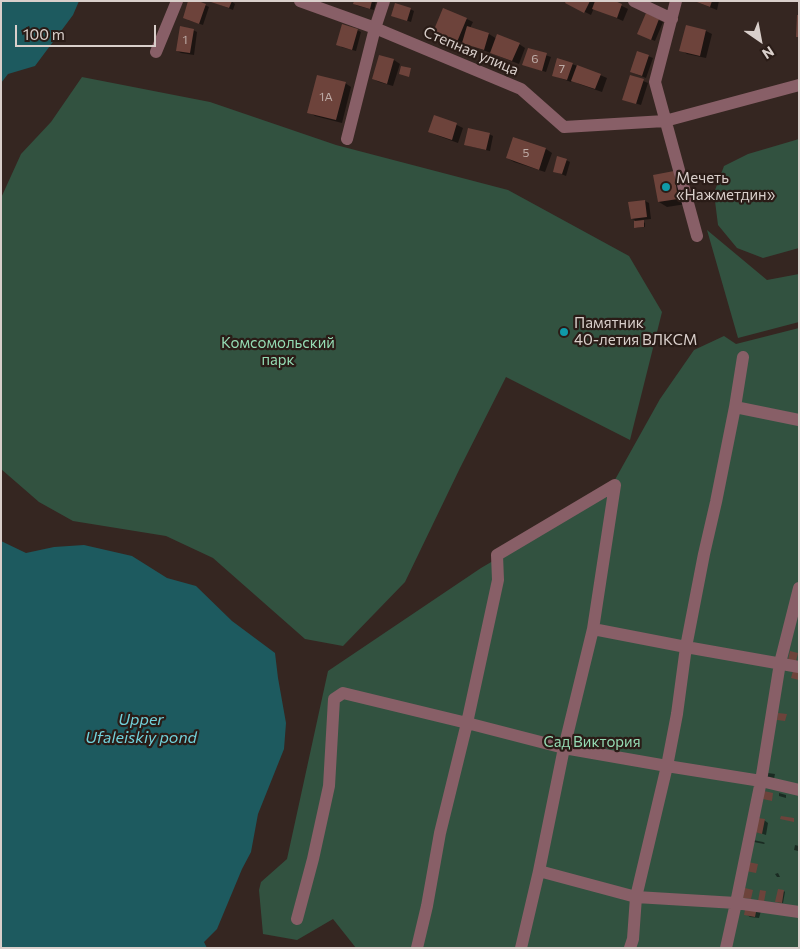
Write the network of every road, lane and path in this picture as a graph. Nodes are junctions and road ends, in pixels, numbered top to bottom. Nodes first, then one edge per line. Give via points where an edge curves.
1 (177, 1) edge
2 (300, 1) edge
3 (384, 1) edge
4 (634, 1) edge
5 (676, 1) edge
6 (672, 19) junction
7 (375, 28) junction
8 (156, 52) dead end
9 (799, 85) edge
10 (666, 121) junction
11 (347, 139) dead end
12 (697, 236) dead end
13 (743, 357) dead end
14 (735, 407) junction
15 (799, 420) edge
16 (799, 588) edge
17 (593, 630) junction
18 (686, 647) junction
19 (780, 663) junction
20 (799, 667) edge
21 (467, 723) junction
22 (564, 748) junction
23 (667, 766) junction
24 (761, 781) junction
25 (799, 790) edge
26 (539, 871) junction
27 (636, 897) junction
28 (736, 903) junction
29 (799, 912) edge
30 (297, 918) dead end
31 (417, 948) edge
32 (521, 948) edge
33 (630, 948) edge
34 (726, 948) edge

1 - 8 street
2 - 7 street, Степная улица
3 - 7 street
4 - 6 street
5 - 6 street
6 - 10 street via 655,82
7 - 10 street, Степная улица via 521,89 564,127
7 - 11 street
9 - 10 street, Степная улица
10 - 12 street
13 - 14 street
14 - 15 street
14 - 18 street
16 - 19 street
17 - 18 street
17 - 21 street via 615,485 497,555 498,580
17 - 22 street
18 - 19 street
18 - 23 street
19 - 20 street
19 - 24 street
21 - 22 street
21 - 30 street via 344,693 334,699 328,786
21 - 31 street
22 - 23 street
22 - 26 street
23 - 24 street
23 - 27 street
24 - 25 street
24 - 28 street
26 - 27 street
26 - 32 street
27 - 28 street
27 - 33 street
28 - 29 street
28 - 34 street

